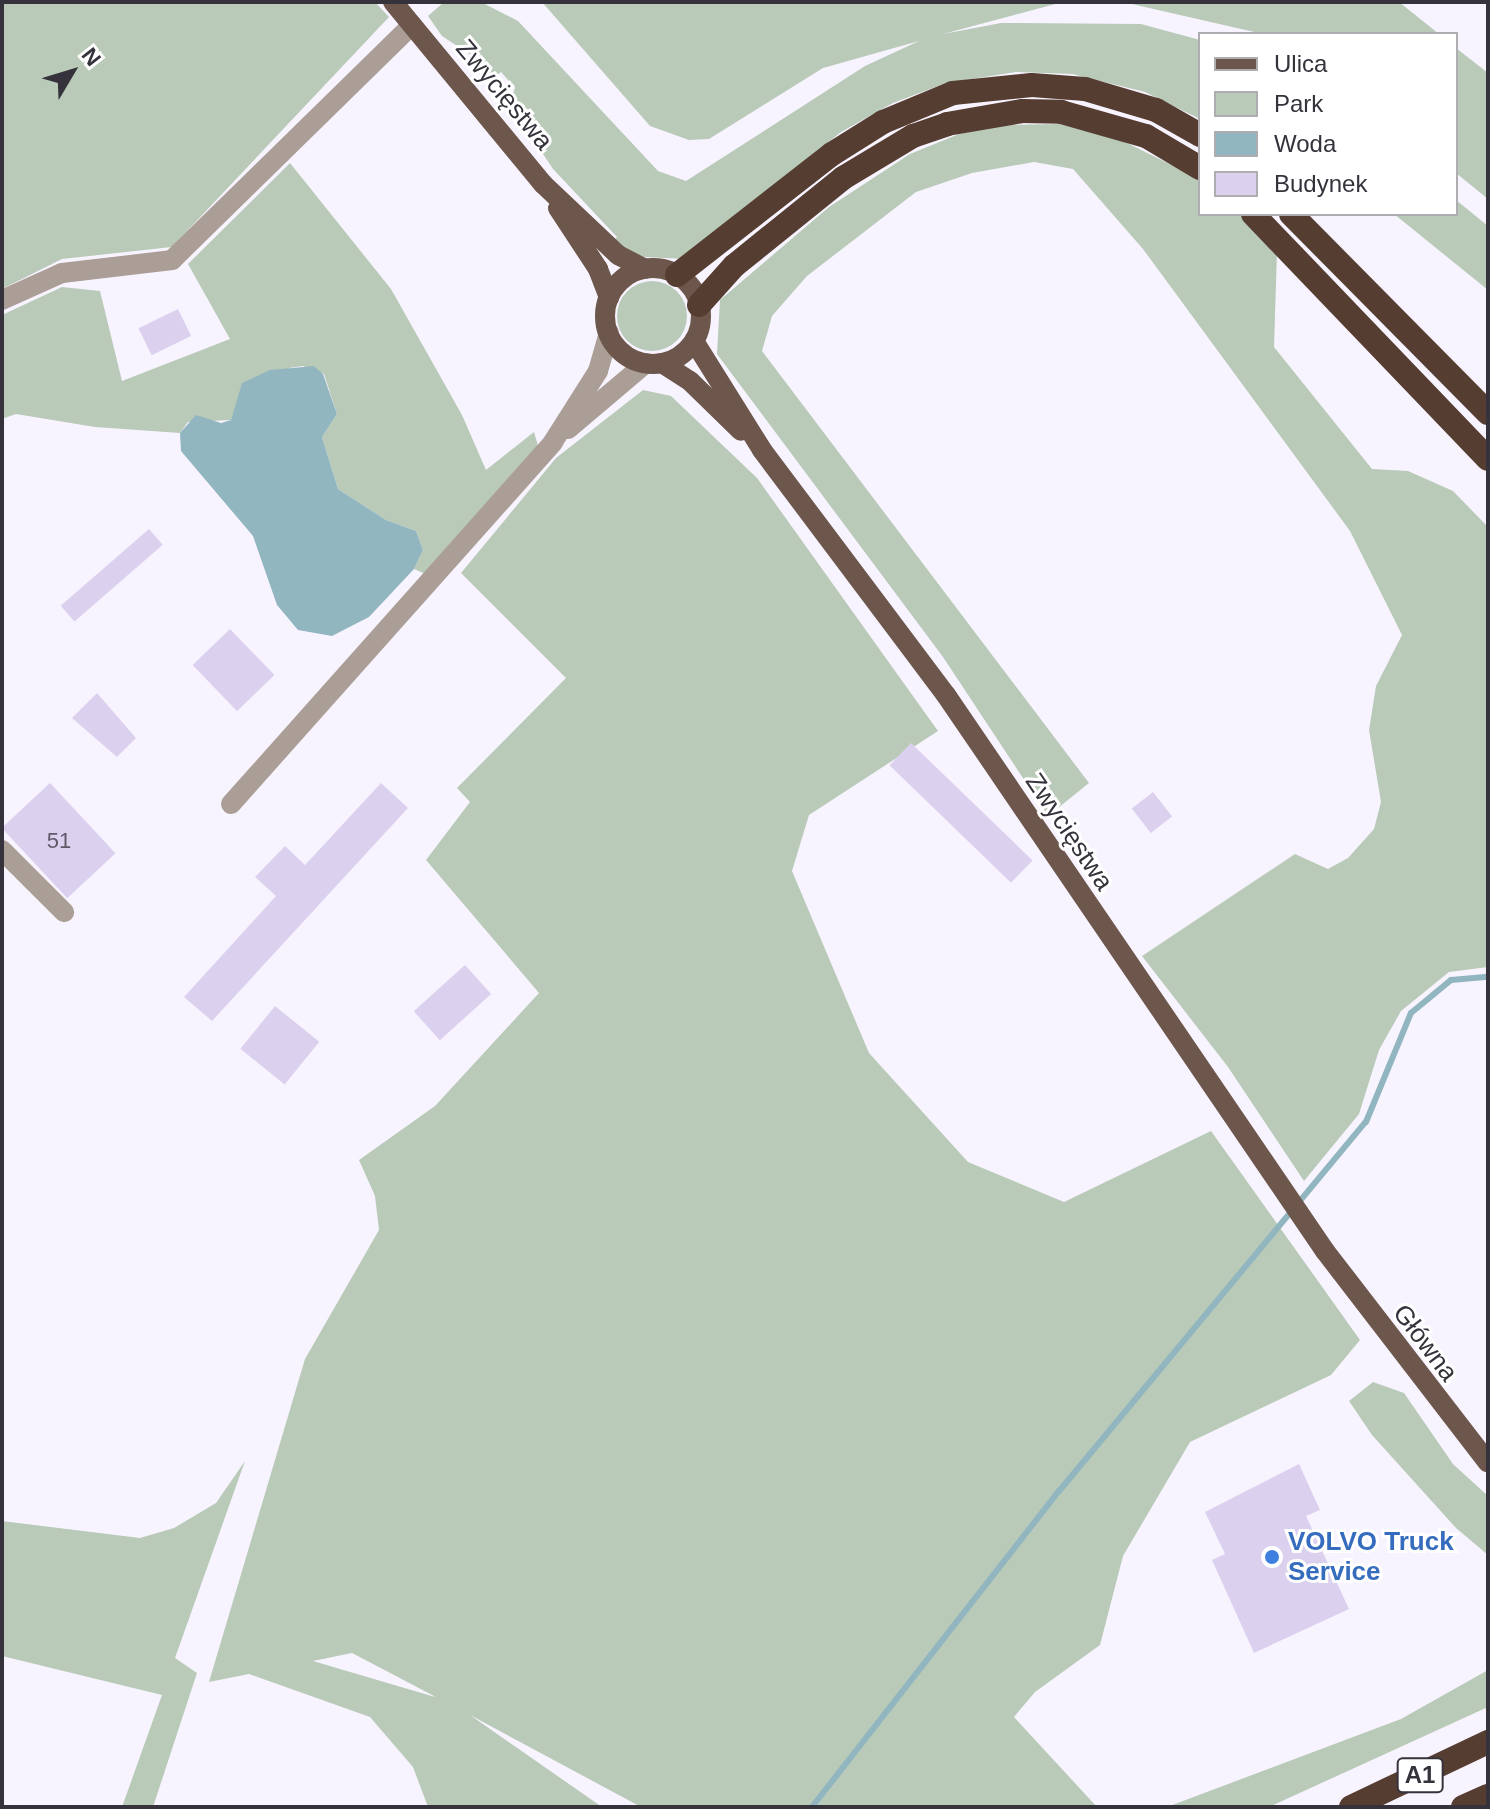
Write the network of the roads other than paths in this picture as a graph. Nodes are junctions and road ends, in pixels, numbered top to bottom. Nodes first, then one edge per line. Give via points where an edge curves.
1 (393, 2) edge
2 (412, 25) junction
3 (1198, 134) edge
4 (1198, 167) edge
5 (543, 184) junction
6 (1255, 216) edge
7 (1293, 216) edge
8 (645, 269) junction
9 (677, 275) junction
10 (609, 298) junction
11 (2, 300) edge
12 (699, 305) junction
13 (609, 333) junction
14 (694, 341) junction
15 (654, 363) junction
16 (1488, 413) edge
17 (553, 442) junction
18 (762, 450) junction
19 (1488, 459) edge
20 (231, 804) dead end
21 (2, 850) edge
22 (64, 912) dead end
23 (1325, 1251) joint
24 (1488, 1463) edge
25 (1488, 1742) edge
26 (1488, 1796) edge
27 (1351, 1807) edge
28 (1463, 1807) edge

1 - 2 main road, Zwycięstwa
2 - 5 main road, Zwycięstwa
2 - 11 street via 172,260 62,273
3 - 9 highway via 1156,110 1085,89 1005,86 953,93 883,122 832,154
4 - 12 highway via 1146,136 1061,112 1022,111 947,124 913,136 843,178 734,266
5 - 8 main road, Zwycięstwa via 618,255
5 - 10 main road, Zwycięstwa via 598,269
6 - 19 highway
7 - 16 highway
8 - 9 main road
8 - 10 main road via 626,277
9 - 12 main road
10 - 13 main road
12 - 14 main road
13 - 15 main road via 626,356
13 - 17 street via 598,371
14 - 15 main road via 680,355
14 - 18 main road, Zwycięstwa
15 - 17 street
15 - 18 main road, Zwycięstwa via 690,381
17 - 20 street
18 - 23 main road, Zwycięstwa via 946,695
21 - 22 street
23 - 24 main road, Główna
25 - 27 highway, A1
26 - 28 highway, A1

